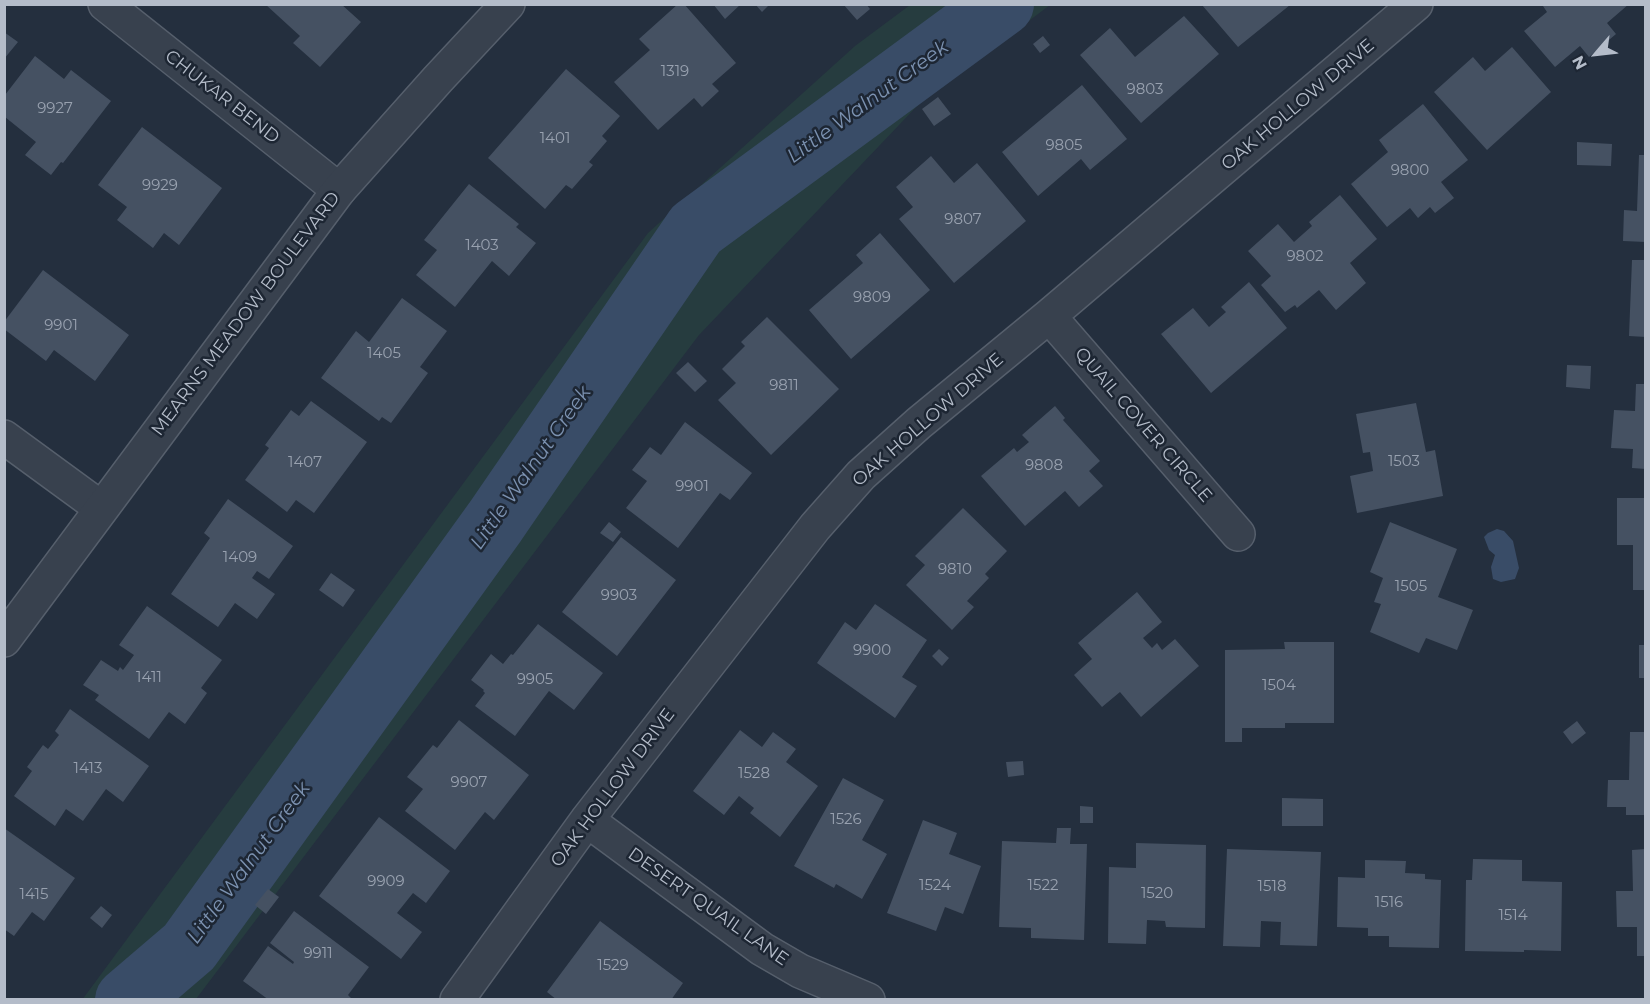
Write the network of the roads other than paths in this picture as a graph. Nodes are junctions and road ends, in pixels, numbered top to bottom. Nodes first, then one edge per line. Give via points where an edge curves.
1 (105, 4) edge
2 (508, 4) edge
3 (1416, 4) edge
4 (339, 190) junction
5 (1049, 316) junction
6 (4, 437) edge
7 (102, 508) junction
8 (1238, 534) dead end
9 (4, 640) edge
10 (587, 820) junction
11 (457, 999) edge
12 (867, 999) edge

1 - 4 street, CHUKAR BEND
2 - 4 street, MEARNS MEADOW BOULEVARD
3 - 5 street, OAK HOLLOW DRIVE
4 - 7 street, MEARNS MEADOW BOULEVARD
5 - 8 street, QUAIL COVER CIRCLE
5 - 10 street, OAK HOLLOW DRIVE via 861,475 815,527
6 - 7 street
7 - 9 street, MEARNS MEADOW BOULEVARD
10 - 11 street, OAK HOLLOW DRIVE
10 - 12 street, DESERT QUAIL LANE via 762,949 800,971

